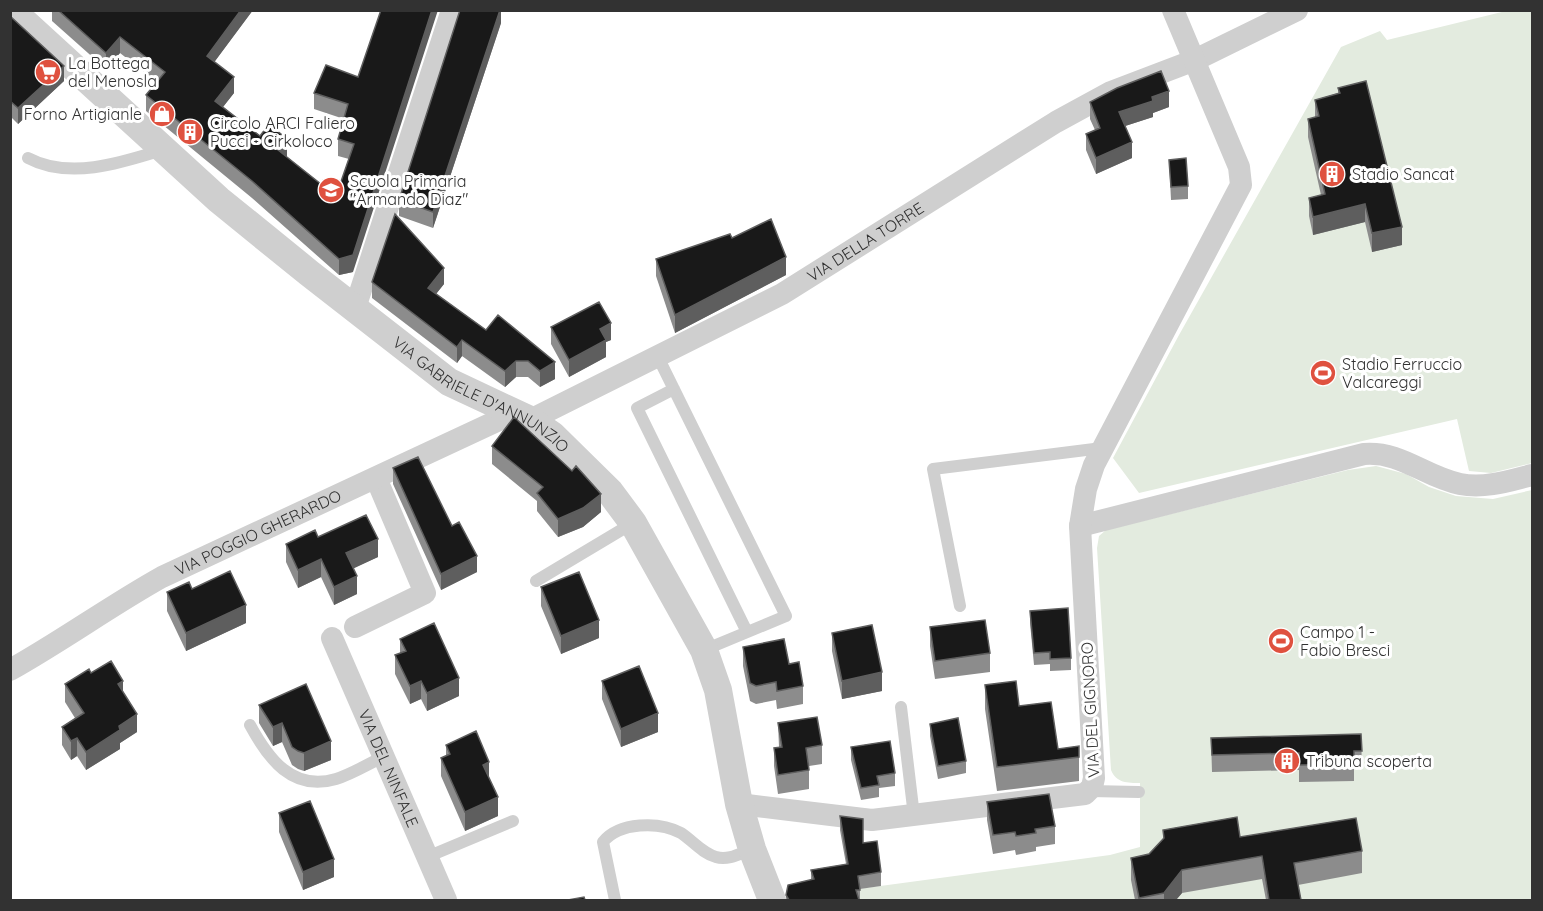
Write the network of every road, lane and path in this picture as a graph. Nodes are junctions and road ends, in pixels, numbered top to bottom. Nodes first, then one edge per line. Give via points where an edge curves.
1 (11, 10) edge
2 (452, 10) edge
3 (1173, 10) edge
4 (1297, 10) edge
5 (1195, 60) junction
6 (163, 150) junction
7 (28, 158) dead end
8 (355, 308) junction
9 (658, 357) junction
10 (674, 389) junction
11 (522, 416) junction
12 (1102, 448) junction
13 (1533, 475) edge
14 (376, 478) junction
15 (633, 523) junction
16 (1080, 526) junction
17 (536, 581) dead end
18 (960, 606) dead end
19 (355, 627) dead end
20 (747, 632) junction
21 (332, 638) dead end
22 (704, 650) junction
23 (10, 670) edge
24 (900, 707) dead end
25 (250, 725) dead end
26 (383, 757) junction
27 (1090, 791) junction
28 (1138, 792) dead end
29 (739, 804) junction
30 (914, 816) junction
31 (513, 821) dead end
32 (752, 849) junction
33 (428, 858) junction
34 (446, 900) edge
35 (615, 900) edge
36 (771, 900) edge

1 - 6 street, VIA GABRIELE D'ANNUNZIO
2 - 8 street
3 - 5 street
4 - 5 street, VIA DELLA TORRE
5 - 9 street, VIA DELLA TORRE via 1111,92 1056,122 782,294
5 - 12 street, VIA DEL GIGNORO via 1239,167 1242,185
6 - 7 lane via 113,165 67,168
6 - 8 street, VIA GABRIELE D'ANNUNZIO via 219,200
8 - 11 street, VIA GABRIELE D'ANNUNZIO via 449,382
9 - 10 lane
9 - 11 street, VIA DELLA TORRE
10 - 20 lane via 637,408
10 - 20 lane via 786,616
11 - 14 street, VIA POGGIO GHERARDO
11 - 15 street, VIA GABRIELE D'ANNUNZIO via 573,454
12 - 16 street, VIA DEL GIGNORO via 1090,473
12 - 18 lane via 933,469
13 - 16 street via 1487,485 1466,485 1395,457 1364,454
14 - 19 street via 425,593
14 - 23 street, VIA POGGIO GHERARDO via 162,577
15 - 17 lane
15 - 22 street, VIA GABRIELE D'ANNUNZIO
16 - 27 street, VIA DEL GIGNORO via 1094,778
20 - 22 lane
21 - 26 street, VIA DEL NINFALE
22 - 29 street, VIA GABRIELE D'ANNUNZIO via 718,690
24 - 30 lane
25 - 26 lane via 267,756 303,780 337,779
26 - 33 street, VIA DEL NINFALE
27 - 28 lane
27 - 30 street, VIA DEL GIGNORO
29 - 30 street, VIA DEL GIGNORO via 872,819
29 - 32 street, VIA GABRIELE D'ANNUNZIO
31 - 33 lane
32 - 35 lane via 729,858 717,857 680,832 654,826 626,827 603,842
32 - 36 street, VIA GABRIELE D'ANNUNZIO
33 - 34 street, VIA DEL NINFALE

